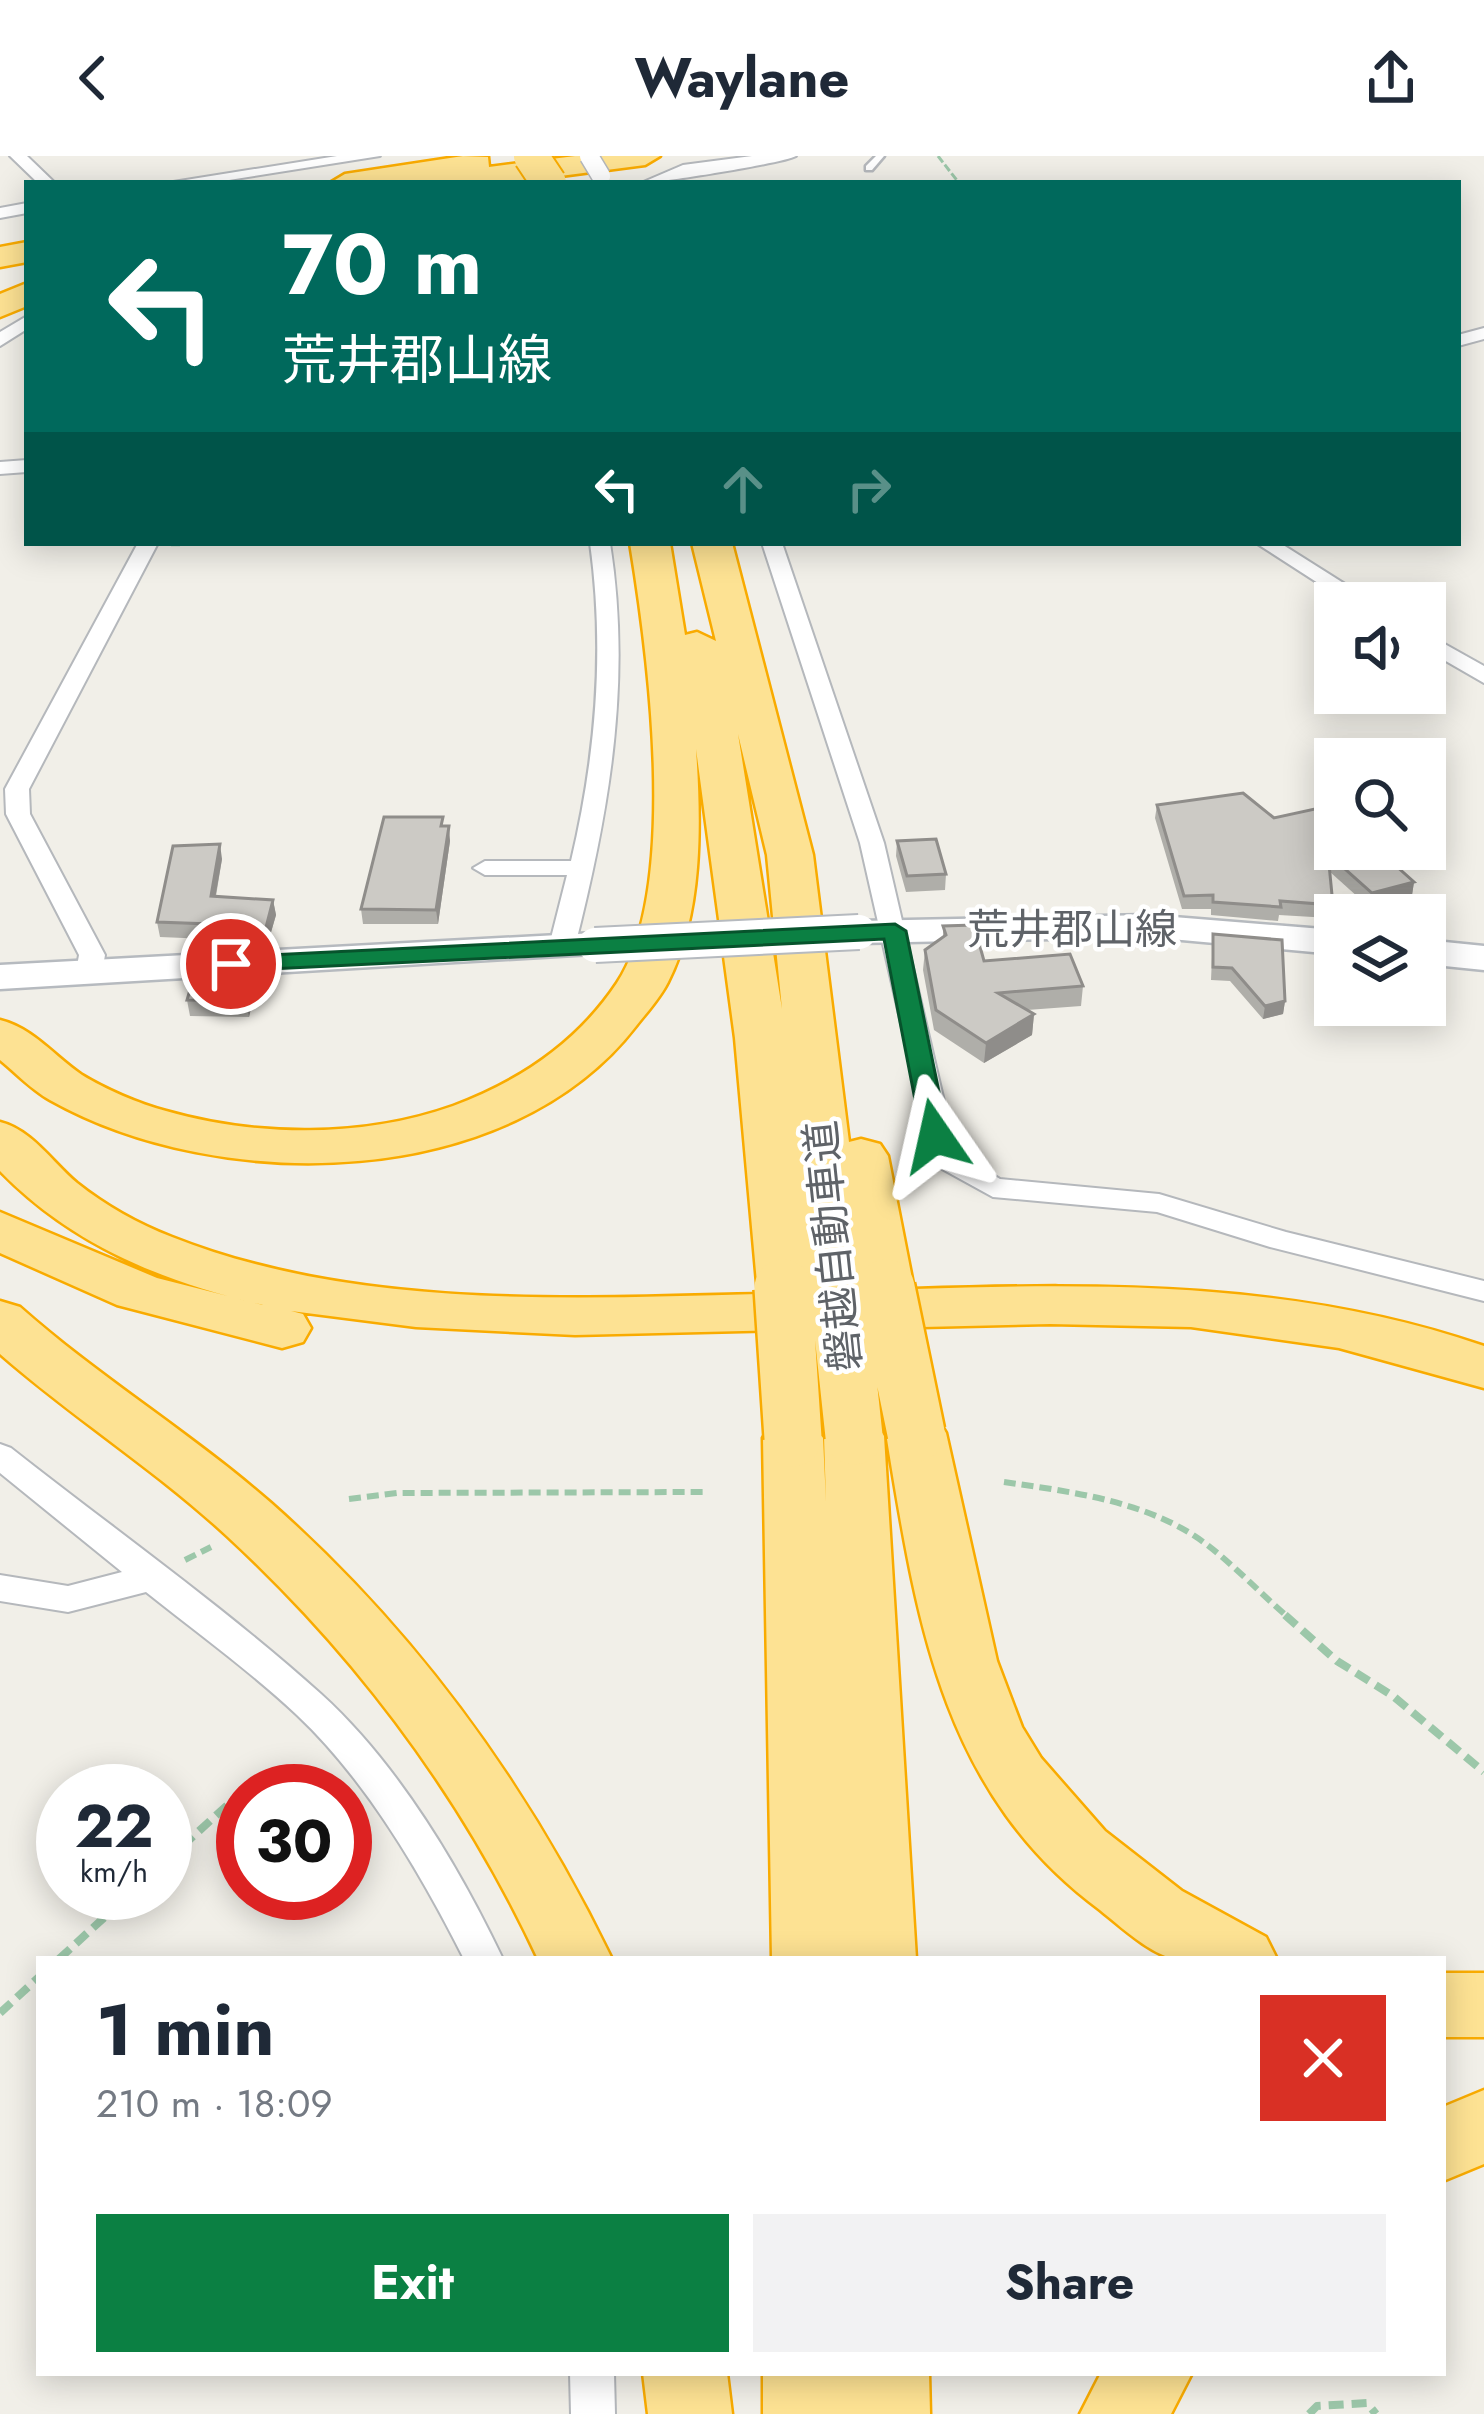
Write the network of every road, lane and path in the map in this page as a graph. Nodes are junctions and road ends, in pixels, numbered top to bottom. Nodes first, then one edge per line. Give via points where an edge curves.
1 (18, 156) edge
2 (372, 156) edge
3 (530, 156) edge
4 (589, 156) edge
5 (645, 156) edge
6 (671, 156) edge
7 (788, 156) edge
8 (880, 156) edge
9 (938, 156) edge
10 (869, 168) dead end
11 (604, 179) edge
12 (44, 180) edge
13 (197, 180) edge
14 (366, 180) edge
15 (460, 180) edge
16 (507, 180) edge
17 (657, 180) edge
18 (957, 180) edge
19 (147, 546) edge
20 (602, 546) edge
21 (651, 546) edge
22 (673, 546) edge
23 (713, 546) edge
24 (773, 546) edge
25 (1272, 546) edge
26 (1330, 582) edge
27 (1446, 653) edge
28 (1484, 676) edge
29 (485, 868) dead end
30 (583, 868) junction
31 (877, 932) junction
32 (1314, 940) edge
33 (578, 946) junction
34 (1446, 954) edge
35 (1484, 958) edge
36 (89, 972) junction
37 (0, 977) edge
38 (0, 1035) edge
39 (0, 1086) edge
40 (0, 1138) edge
41 (0, 1230) edge
42 (836, 1288) junction
43 (1484, 1291) edge
44 (580, 1317) junction
45 (0, 1322) edge
46 (1484, 1368) edge
47 (0, 1370) edge
48 (1484, 1402) edge
49 (854, 1436) junction
50 (0, 1456) edge
51 (1004, 1482) dead end
52 (704, 1492) dead end
53 (349, 1499) dead end
54 (154, 1577) junction
55 (0, 1588) edge
56 (341, 1611) junction
57 (1484, 1772) edge
58 (216, 1815) edge
59 (192, 1837) edge
60 (102, 1920) edge
61 (62, 1956) edge
62 (482, 1956) edge
63 (574, 1956) edge
64 (809, 1956) edge
65 (879, 1956) edge
66 (1235, 1956) edge
67 (36, 1980) edge
68 (1446, 2005) edge
69 (1484, 2005) edge
70 (0, 2013) edge
71 (1484, 2125) edge
72 (1446, 2144) edge
73 (592, 2376) edge
74 (685, 2376) edge
75 (805, 2376) edge
76 (887, 2376) edge
77 (1148, 2376) edge
78 (593, 2414) edge
79 (690, 2414) edge
80 (805, 2414) edge
81 (888, 2414) edge
82 (1122, 2414) edge
83 (1309, 2414) edge
84 (1376, 2414) edge

1 - 12 street
2 - 13 street
3 - 14 highway
4 - 11 street, bridge
5 - 15 highway
6 - 16 highway
7 - 17 street
8 - 10 lane
9 - 18 path
19 - 36 street via 17,789 18,814 92,955
20 - 30 street via 613,603 603,746
21 - 38 highway via 674,732 668,913 644,983 581,1060 513,1102 430,1132 278,1146 128,1120 50,1081
22 - 42 highway, 磐越自動車道 via 714,721 761,1038
23 - 42 highway, 磐越自動車道 via 790,855
24 - 31 street via 872,843
25 - 26 street
27 - 28 street
29 - 30 street
30 - 33 street
31 - 32 main road, 荒井郡山線 via 1149,926
31 - 33 main road, 荒井郡山線, bridge
31 - 43 street via 935,1136 943,1158 964,1174 993,1188 1159,1203
33 - 36 main road, 荒井郡山線
34 - 35 main road
36 - 37 main road, 荒井郡山線
39 - 44 highway via 102,1189 237,1258 354,1289
40 - 44 highway via 100,1225 238,1281 395,1307
41 - 48 highway via 147,1296 317,1333 605,1349 1186,1341 1355,1364
42 - 49 highway, 磐越自動車道, bridge
42 - 49 highway, bridge
44 - 46 highway via 1187,1308 1333,1328
45 - 56 highway via 222,1497
47 - 56 highway via 245,1529
49 - 64 highway, 磐越自動車道
49 - 65 highway, 磐越自動車道
49 - 66 highway via 946,1601 975,1697 1039,1806 1143,1904
50 - 54 street
51 - 57 path via 1089,1495 1203,1542 1337,1661
52 - 53 path
54 - 55 street via 68,1599
54 - 62 street via 311,1706 351,1752 450,1894
56 - 63 highway via 469,1766 547,1895
58 - 59 path
60 - 61 path
67 - 70 path
68 - 69 highway
71 - 72 highway
73 - 78 street
74 - 79 highway
75 - 80 highway
76 - 81 highway
77 - 82 highway
83 - 84 path via 1317,2406 1367,2403

